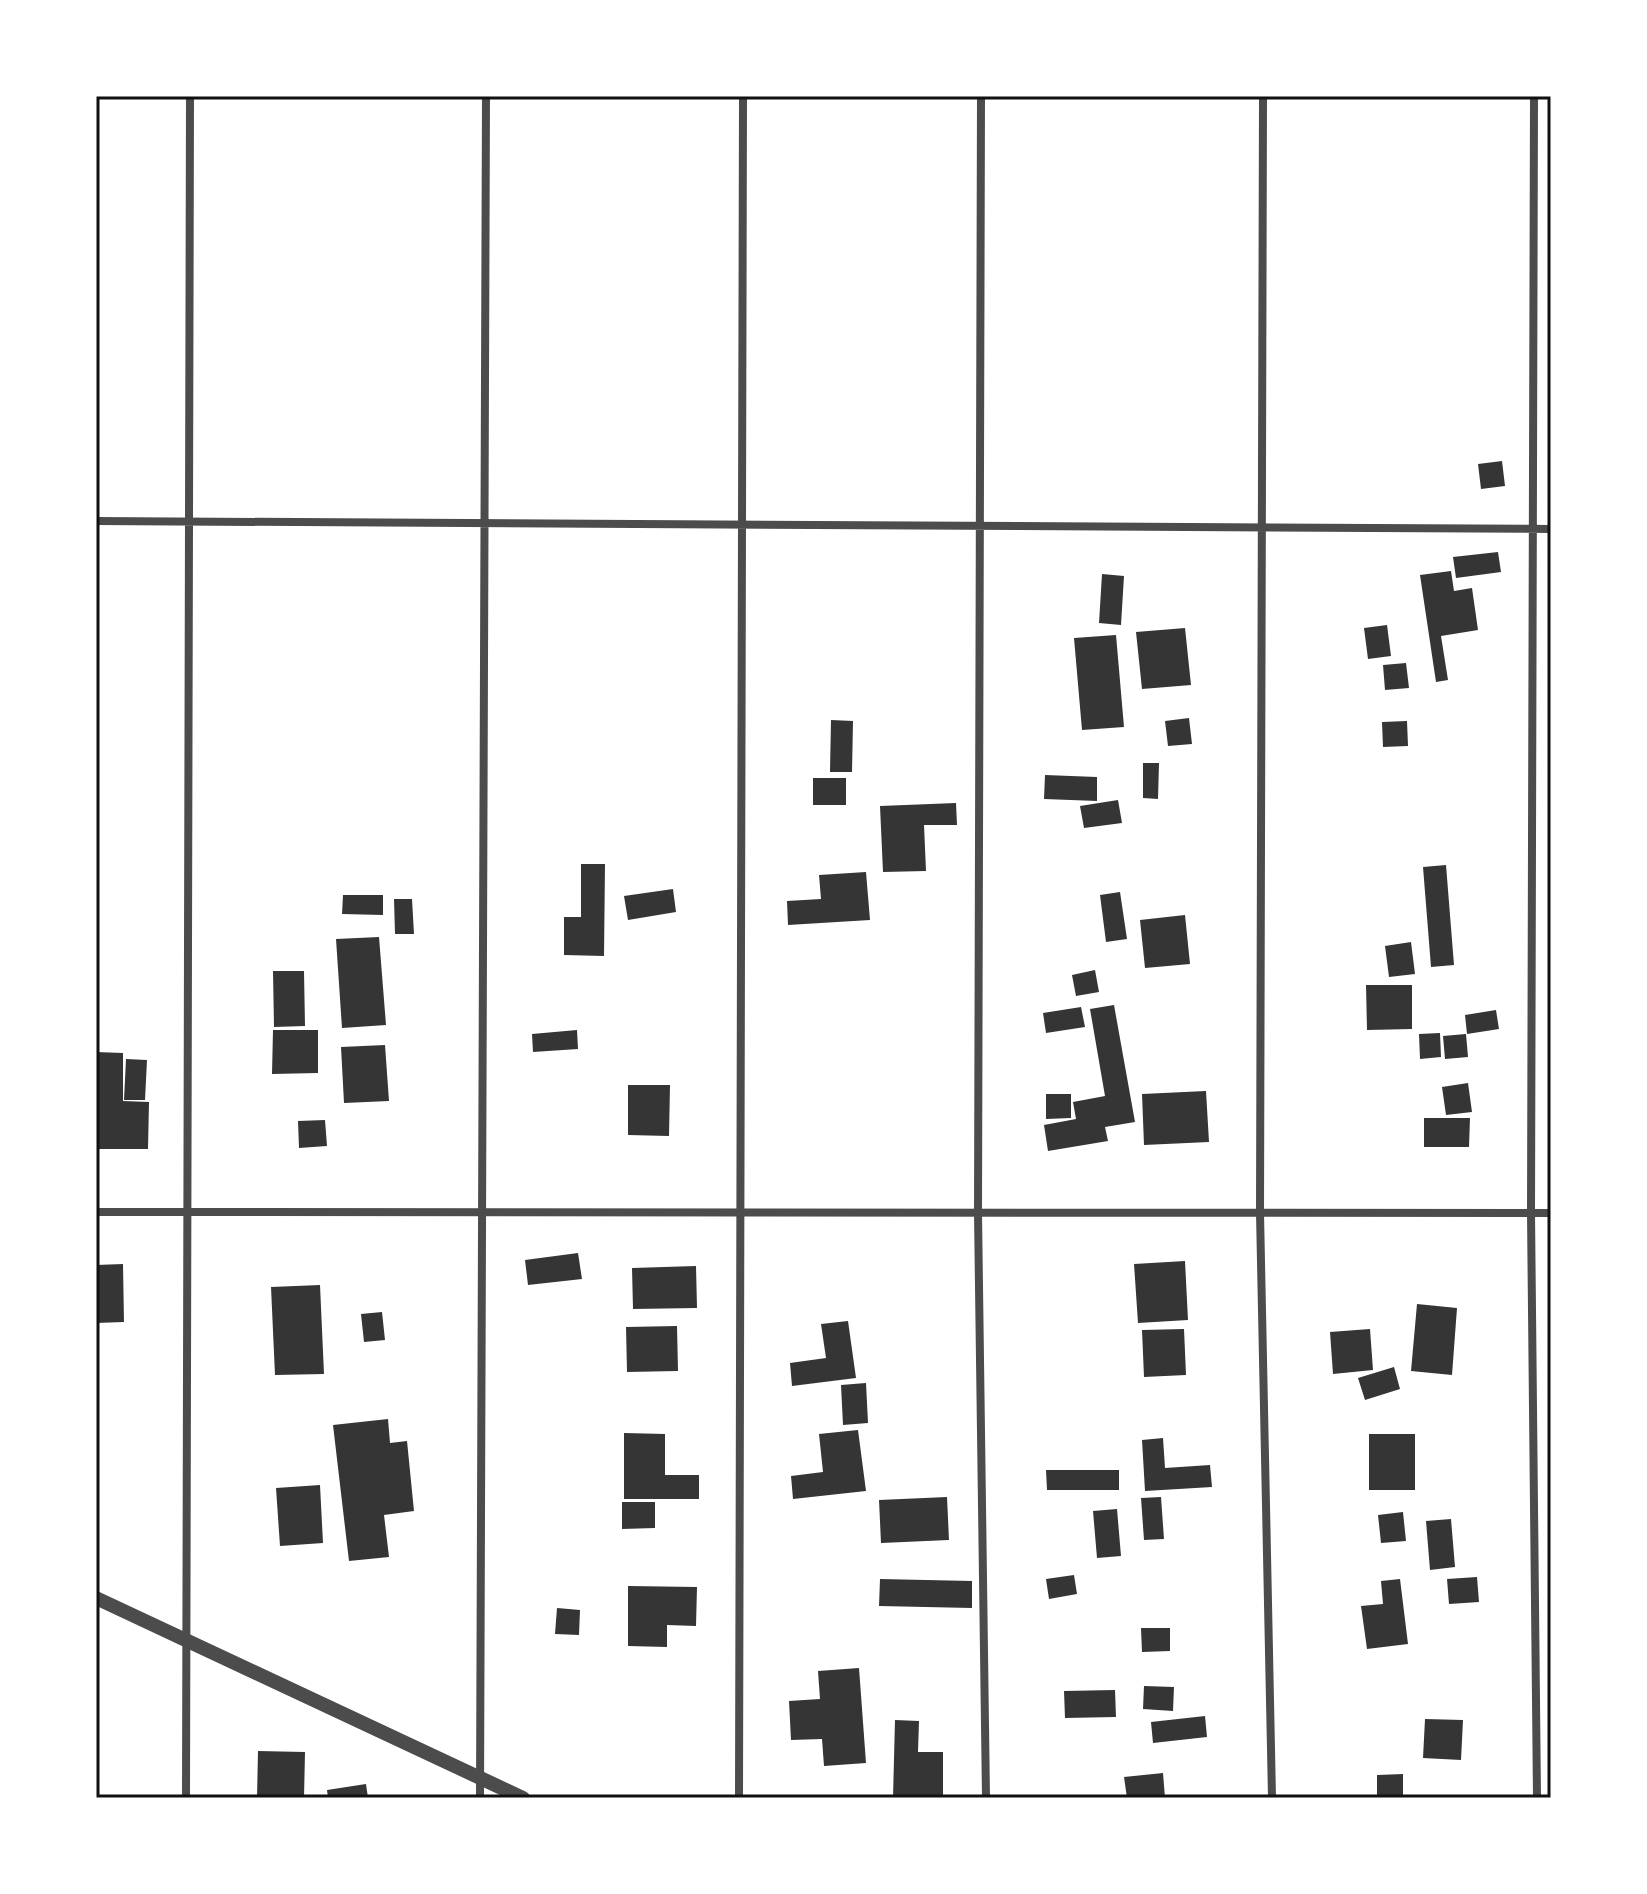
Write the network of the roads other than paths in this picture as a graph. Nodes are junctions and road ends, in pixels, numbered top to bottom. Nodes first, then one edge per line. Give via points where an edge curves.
1 (190, 96) edge
2 (486, 96) edge
3 (743, 96) edge
4 (981, 96) edge
5 (1263, 96) edge
6 (1534, 96) edge
7 (96, 521) edge
8 (189, 521) junction
9 (485, 523) junction
10 (741, 524) junction
11 (980, 526) junction
12 (1262, 528) junction
13 (1533, 529) junction
14 (1551, 529) edge
15 (96, 1212) edge
16 (187, 1213) junction
17 (483, 1213) junction
18 (740, 1213) junction
19 (978, 1213) junction
20 (1260, 1213) junction
21 (1531, 1213) junction
22 (1551, 1213) edge
23 (96, 1598) edge
24 (185, 1640) junction
25 (480, 1778) junction
26 (186, 1798) edge
27 (480, 1798) edge
28 (523, 1798) edge
29 (739, 1798) edge
30 (986, 1798) edge
31 (1272, 1798) edge
32 (1537, 1798) edge

1 - 8 street
2 - 9 street
3 - 10 street
4 - 11 street
5 - 12 street
6 - 13 street
7 - 8 street
8 - 9 street
8 - 16 street
9 - 10 street
9 - 17 street
10 - 11 street
10 - 18 street
11 - 12 street
11 - 19 street
12 - 13 street
12 - 20 street
13 - 14 street
13 - 21 street
15 - 16 street
16 - 17 street
16 - 24 street
17 - 18 street
17 - 25 street
18 - 19 street
18 - 29 street
19 - 20 street
19 - 30 street
20 - 21 street
20 - 31 street
21 - 22 street
21 - 32 street
23 - 24 street
24 - 25 street
24 - 26 street
25 - 27 street
25 - 28 street

